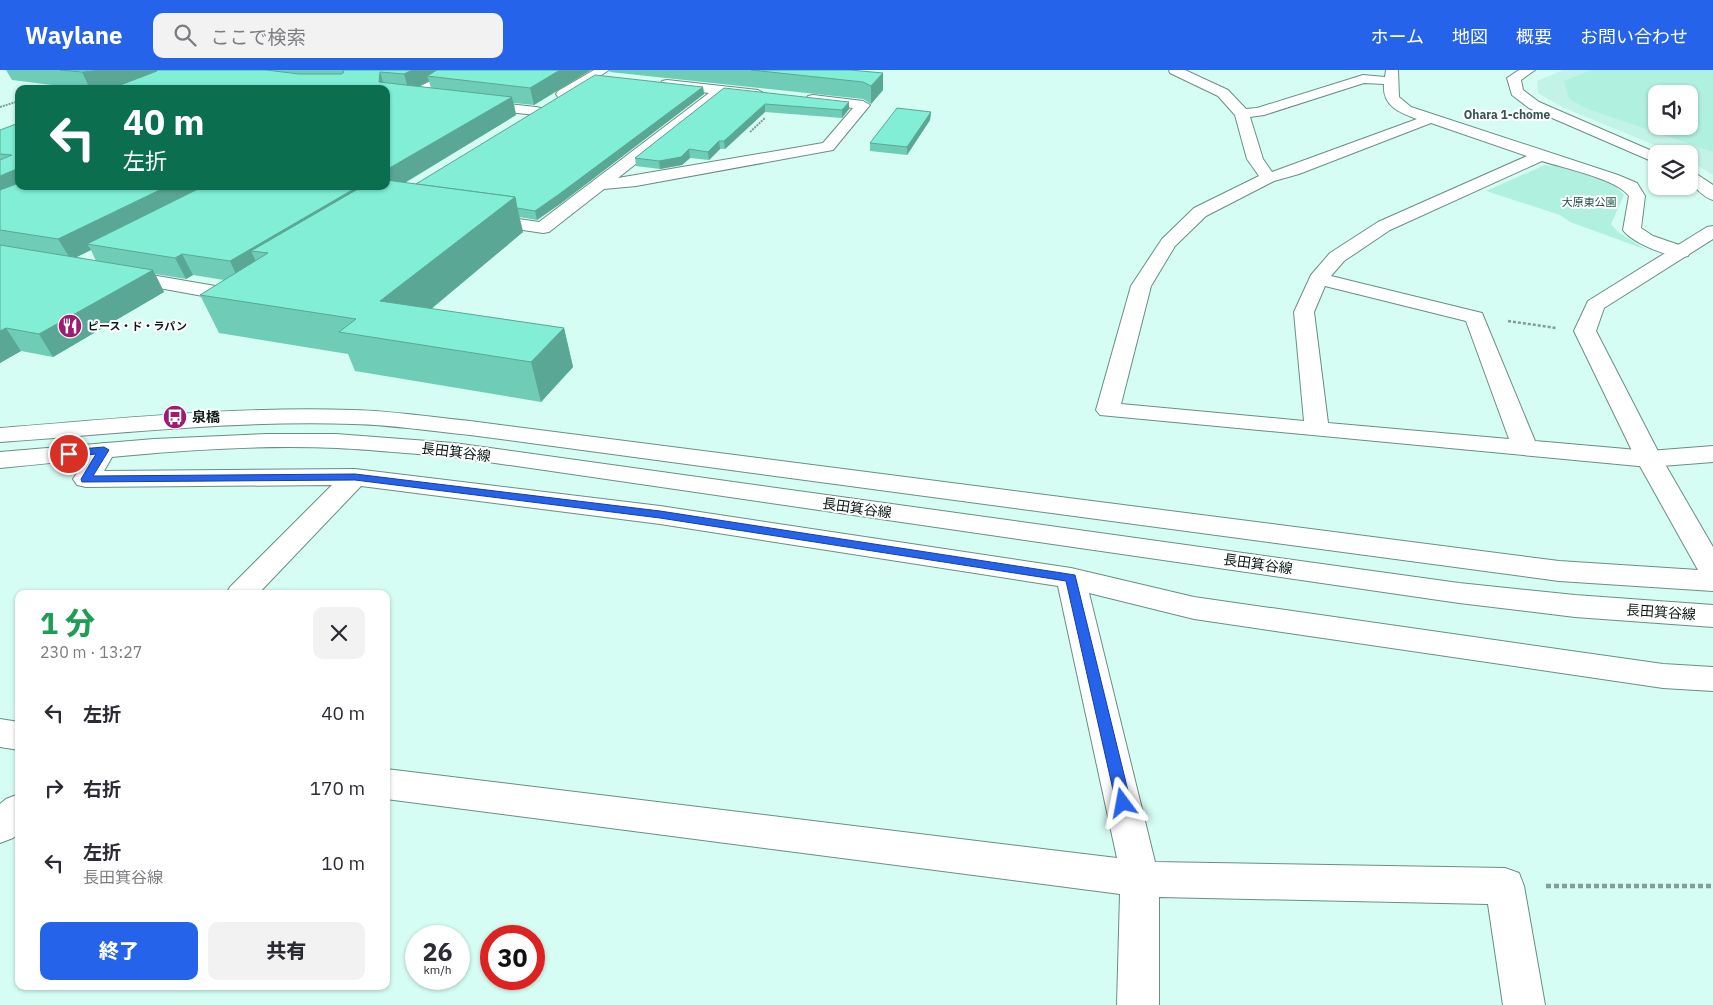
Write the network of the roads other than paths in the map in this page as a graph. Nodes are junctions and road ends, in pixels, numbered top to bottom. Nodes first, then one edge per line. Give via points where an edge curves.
1 (463, 70) edge
2 (1529, 70) edge
3 (1189, 72) edge
4 (603, 75) edge
5 (1392, 75) edge
6 (649, 82) edge
7 (721, 90) junction
8 (390, 94) edge
9 (768, 95) edge
10 (410, 97) junction
11 (797, 98) edge
12 (437, 100) edge
13 (464, 103) edge
14 (390, 107) edge
15 (536, 111) junction
16 (1242, 114) junction
17 (1429, 120) junction
18 (510, 127) edge
19 (1648, 155) edge
20 (1541, 156) junction
21 (1268, 178) junction
22 (1698, 182) edge
23 (600, 184) junction
24 (1710, 189) edge
25 (464, 216) edge
26 (1713, 231) edge
27 (1681, 252) junction
28 (100, 273) edge
29 (1318, 280) junction
30 (252, 286) edge
31 (1317, 429) junction
32 (0, 435) edge
33 (1525, 448) junction
34 (104, 450) junction
35 (1713, 454) edge
36 (1649, 459) junction
37 (0, 460) edge
38 (355, 477) junction
39 (1713, 571) edge
40 (1071, 578) junction
41 (1713, 581) edge
42 (244, 590) edge
43 (1713, 616) edge
44 (1713, 678) edge
45 (0, 733) edge
46 (15, 735) edge
47 (390, 784) edge
48 (15, 814) edge
49 (0, 827) edge
50 (1140, 878) junction
51 (1138, 1005) edge
52 (1524, 1005) edge

1 - 10 street
2 - 19 street via 1514,78 1517,92 1534,105
3 - 16 street via 1223,93
4 - 15 street
5 - 16 street via 1363,79 1259,112
5 - 17 street via 1390,94 1393,102
6 - 7 street
7 - 9 street
7 - 23 street
8 - 10 street
10 - 12 street
10 - 14 street
11 - 23 street via 863,105 828,147 636,181
13 - 15 street
15 - 18 street
16 - 21 street via 1255,159
17 - 20 street
17 - 21 street
20 - 27 street via 1631,187 1637,196 1632,230 1647,240
20 - 29 street via 1384,226 1337,257
21 - 31 street via 1200,212 1168,243 1141,286 1108,410
22 - 24 street
23 - 25 street via 543,228
26 - 27 street
27 - 36 street via 1595,306 1585,331
28 - 30 street via 236,296
29 - 31 street via 1304,312
29 - 33 street via 1475,317
31 - 33 street
32 - 41 street, 長田箕谷線 via 217,420 354,418 480,429 1559,571
33 - 36 street
34 - 37 street, 長田箕谷線
34 - 38 street via 86,479
34 - 43 street, 長田箕谷線 via 336,441 454,450 1459,593
35 - 36 street
36 - 39 street
38 - 40 street via 660,515
38 - 42 street
40 - 44 street via 1194,608 1663,676
40 - 50 street
45 - 46 street
47 - 50 street
48 - 49 street
50 - 51 street
50 - 52 street via 1505,886

